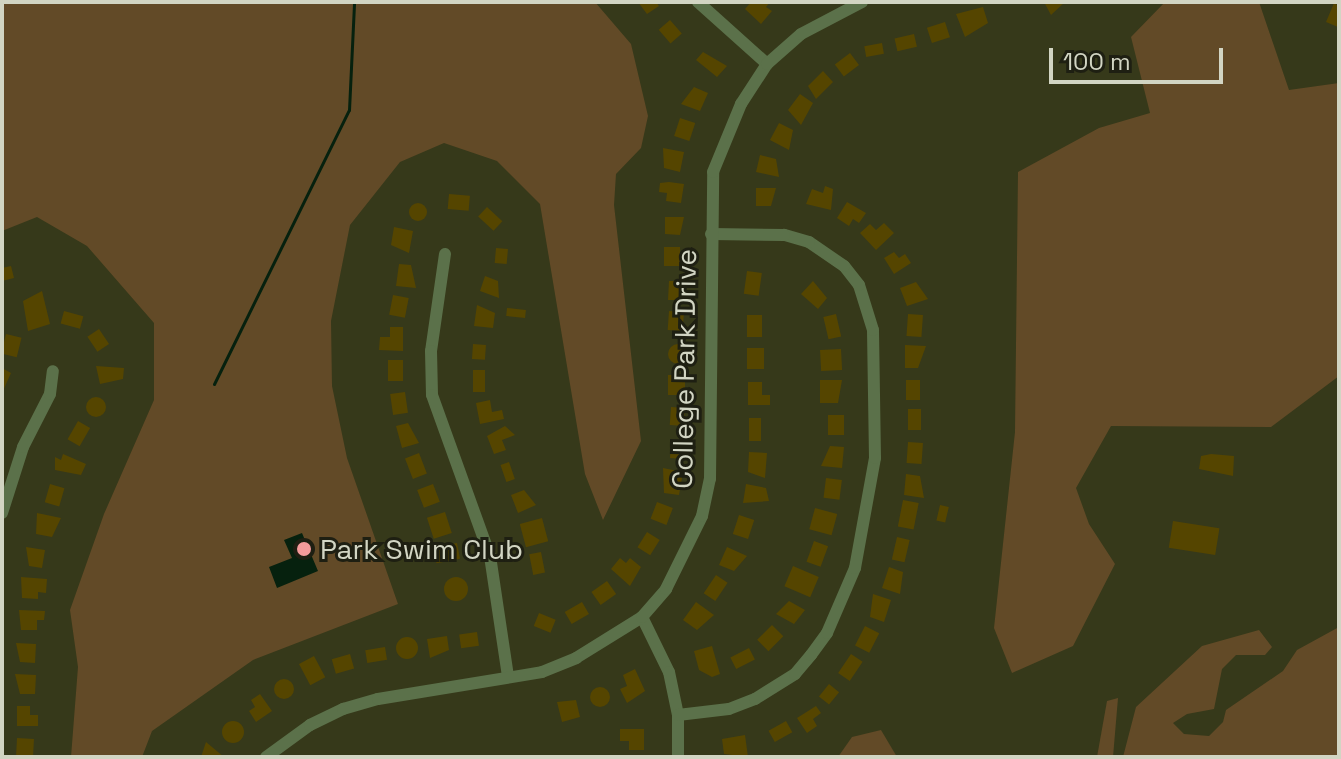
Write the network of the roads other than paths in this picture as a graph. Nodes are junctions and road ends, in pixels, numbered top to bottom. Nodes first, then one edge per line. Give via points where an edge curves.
1 (698, 2) edge
2 (862, 2) edge
3 (767, 64) junction
4 (711, 234) junction
5 (445, 254) dead end
6 (53, 371) dead end
7 (2, 513) edge
8 (642, 617) junction
9 (508, 677) junction
10 (678, 715) junction
11 (266, 757) edge
12 (678, 757) edge

1 - 3 street
2 - 3 street, College Park Drive via 801,34
3 - 4 street, College Park Drive via 741,104 713,172
4 - 8 street, College Park Drive via 710,479 688,551
4 - 10 street via 784,235 809,242 844,266 859,285 873,330 875,458 855,568 827,633 811,655 795,674 755,699 729,709
5 - 9 street via 431,351 432,395 490,556
6 - 7 street via 50,394 23,447
8 - 9 street, College Park Drive via 576,658 542,672
8 - 10 street via 669,672
9 - 11 street, College Park Drive via 343,709
10 - 12 street

